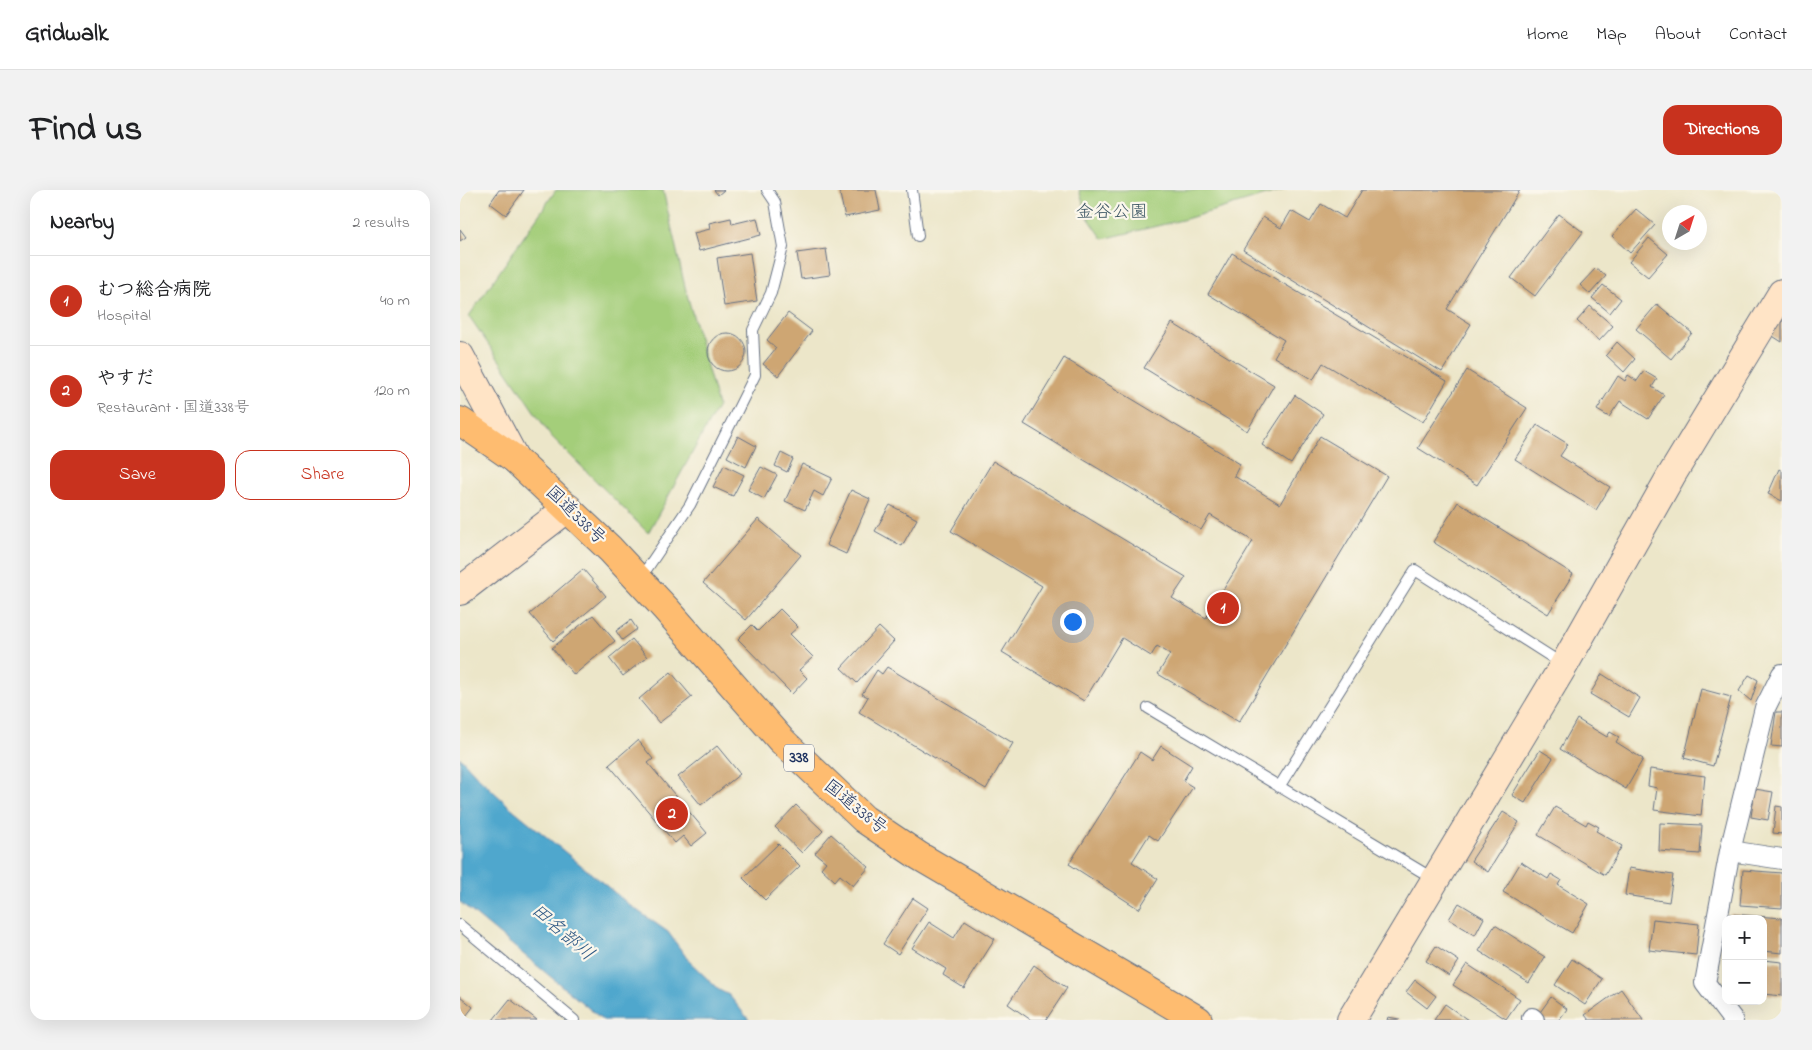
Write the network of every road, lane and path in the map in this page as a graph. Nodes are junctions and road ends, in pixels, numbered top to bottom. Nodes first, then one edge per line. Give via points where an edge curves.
1 (767, 190) edge
2 (912, 190) edge
3 (918, 236) dead end
4 (1782, 293) edge
5 (460, 356) edge
6 (460, 421) edge
7 (515, 459) junction
8 (568, 508) junction
9 (639, 580) junction
10 (460, 590) edge
11 (1564, 665) junction
12 (1782, 674) edge
13 (1148, 708) dead end
14 (1279, 786) junction
15 (1730, 851) junction
16 (1782, 859) edge
17 (1436, 880) junction
18 (460, 925) edge
19 (574, 1020) edge
20 (1198, 1020) edge
21 (1351, 1020) edge
22 (1733, 1020) edge

1 - 9 lane via 775,202 783,247 772,293 753,330 755,375 690,505
2 - 3 lane
4 - 11 street via 1671,476
5 - 7 street
6 - 7 highway, 国道338号 / 338
7 - 8 highway, 国道338号 / 338
8 - 9 highway, 国道338号 / 338
8 - 10 street
9 - 20 highway, 国道338号 / 338 via 781,740 864,819 919,856
11 - 14 lane via 1415,570
11 - 17 street
12 - 15 street via 1765,708
13 - 14 lane
14 - 17 lane
15 - 16 street
15 - 22 street via 1705,983
17 - 21 street
18 - 19 lane

